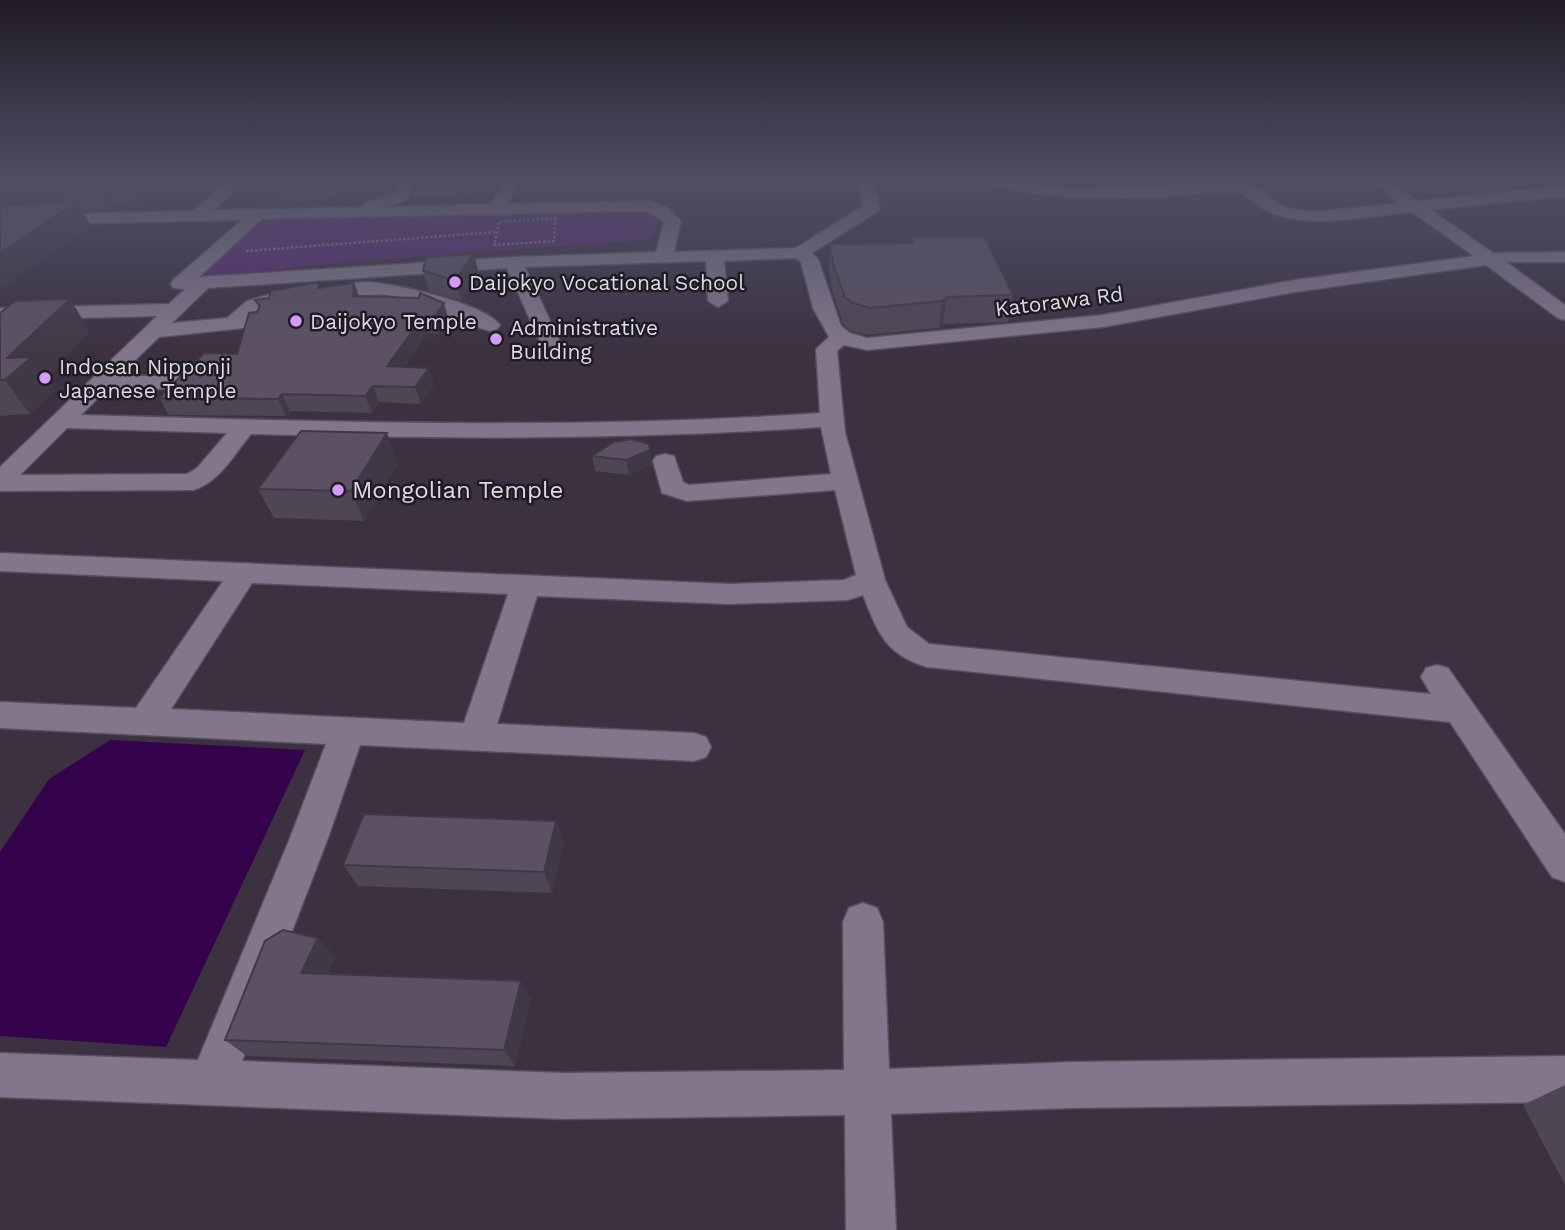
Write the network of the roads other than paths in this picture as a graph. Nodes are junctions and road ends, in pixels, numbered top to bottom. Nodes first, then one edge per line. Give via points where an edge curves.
1 (232, 237) edge
2 (669, 237) edge
3 (825, 237) edge
4 (1459, 237) edge
5 (800, 253) junction
6 (664, 256) junction
7 (715, 256) junction
8 (1565, 257) edge
9 (1491, 261) junction
10 (514, 262) junction
11 (201, 284) junction
12 (718, 301) dead end
13 (174, 310) junction
14 (0, 314) edge
15 (1565, 314) edge
16 (258, 322) edge
17 (234, 323) junction
18 (490, 325) dead end
19 (155, 331) junction
20 (842, 337) junction
21 (550, 342) dead end
22 (102, 383) junction
23 (190, 383) edge
24 (832, 419) junction
25 (63, 421) junction
26 (244, 425) junction
27 (35, 447) junction
28 (0, 449) edge
29 (664, 461) dead end
30 (846, 481) junction
31 (0, 482) edge
32 (0, 562) edge
33 (244, 572) junction
34 (871, 580) junction
35 (526, 585) junction
36 (1437, 677) dead end
37 (1459, 710) junction
38 (0, 715) edge
39 (145, 722) junction
40 (348, 731) junction
41 (476, 737) junction
42 (694, 747) dead end
43 (1565, 865) edge
44 (863, 922) dead end
45 (0, 1075) edge
46 (1565, 1079) edge
47 (211, 1083) junction
48 (867, 1092) junction
49 (871, 1230) edge

1 - 11 street via 180,284
2 - 6 street
3 - 5 street
4 - 9 street
5 - 7 street
5 - 20 street via 809,259 830,323
6 - 7 street
6 - 10 street
7 - 12 street
8 - 9 street, Katorawa Rd via 1510,256
9 - 15 street
9 - 20 street, Katorawa Rd via 1295,285 1083,324 867,344
10 - 11 street
10 - 21 street
11 - 13 street
13 - 14 street
13 - 19 street
16 - 17 street
17 - 18 street via 241,311 266,300 361,288 439,300
17 - 19 street
19 - 22 street
20 - 24 street via 826,349
22 - 23 street
22 - 25 street
24 - 26 street via 720,429 613,431
24 - 30 street
25 - 26 street
25 - 27 street
26 - 31 street via 206,473 193,482
27 - 28 street
27 - 31 street
29 - 30 street via 671,487 687,493
30 - 34 street
32 - 33 street
33 - 35 street
33 - 39 street
34 - 35 street via 848,590 730,594
34 - 37 street via 901,643 928,655
35 - 41 street
36 - 37 street
37 - 43 street
38 - 39 street
39 - 40 street
40 - 41 street
40 - 47 street
41 - 42 street
44 - 48 street
45 - 47 street
46 - 48 street
47 - 48 street via 564,1096
48 - 49 street

